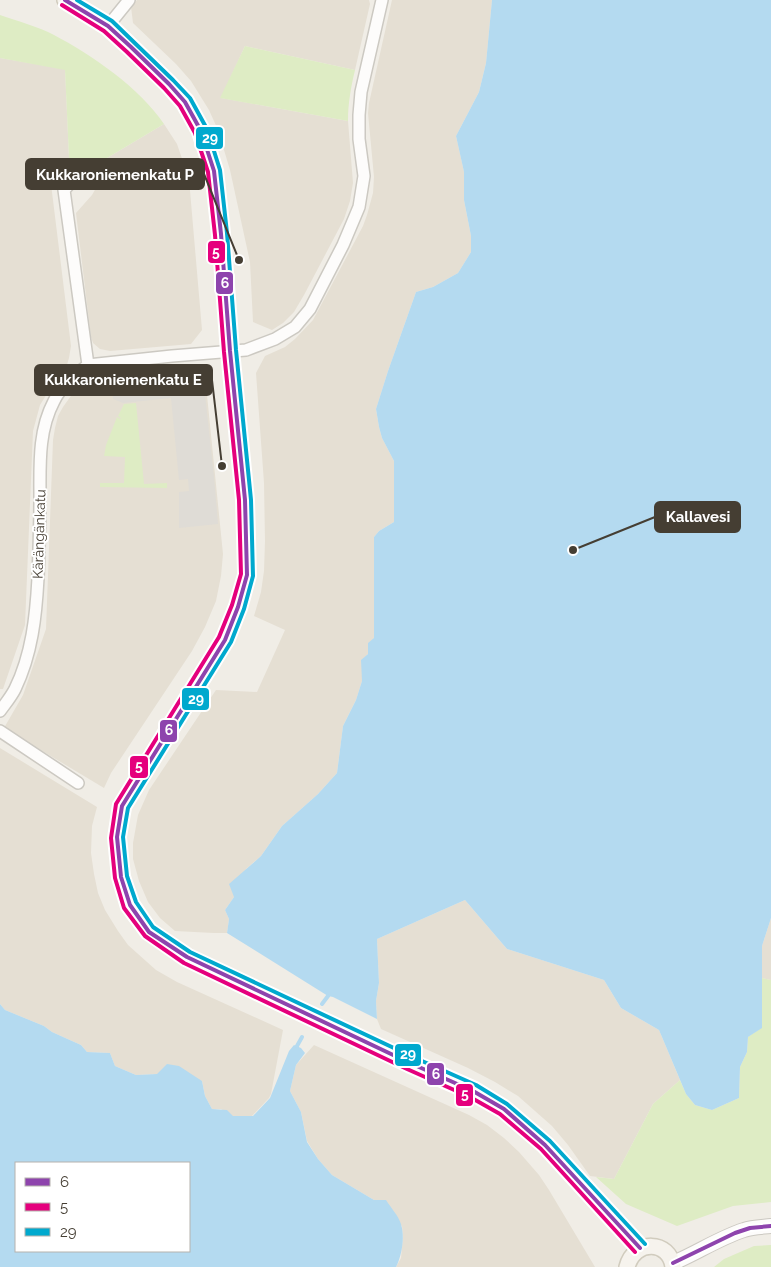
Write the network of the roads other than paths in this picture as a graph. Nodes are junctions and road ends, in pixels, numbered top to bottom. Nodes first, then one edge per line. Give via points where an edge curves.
1 (65, 0) edge
2 (129, 0) edge
3 (382, 0) edge
4 (108, 26) junction
5 (73, 180) dead end
6 (230, 351) junction
7 (88, 366) junction
8 (0, 711) edge
9 (0, 731) edge
10 (78, 783) dead end
11 (771, 1226) edge
12 (640, 1248) junction
13 (673, 1265) edge
14 (627, 1267) edge

1 - 4 main road
2 - 4 street
3 - 6 street via 361,92 359,139 364,176 359,207 310,309 295,327 276,339 246,350
4 - 6 main road via 185,102 201,131 214,171
5 - 7 street via 64,190
6 - 7 street
6 - 12 main road via 245,500 247,575 224,640 122,806 116,837 120,877 130,905 149,932 187,957 473,1091 504,1109 545,1146
7 - 8 street, Kärängänkatu via 64,386 54,400 42,431 36,614 28,655 15,690
9 - 10 street
11 - 13 street via 746,1229 724,1237
12 - 13 main road via 660,1248
12 - 14 main road

